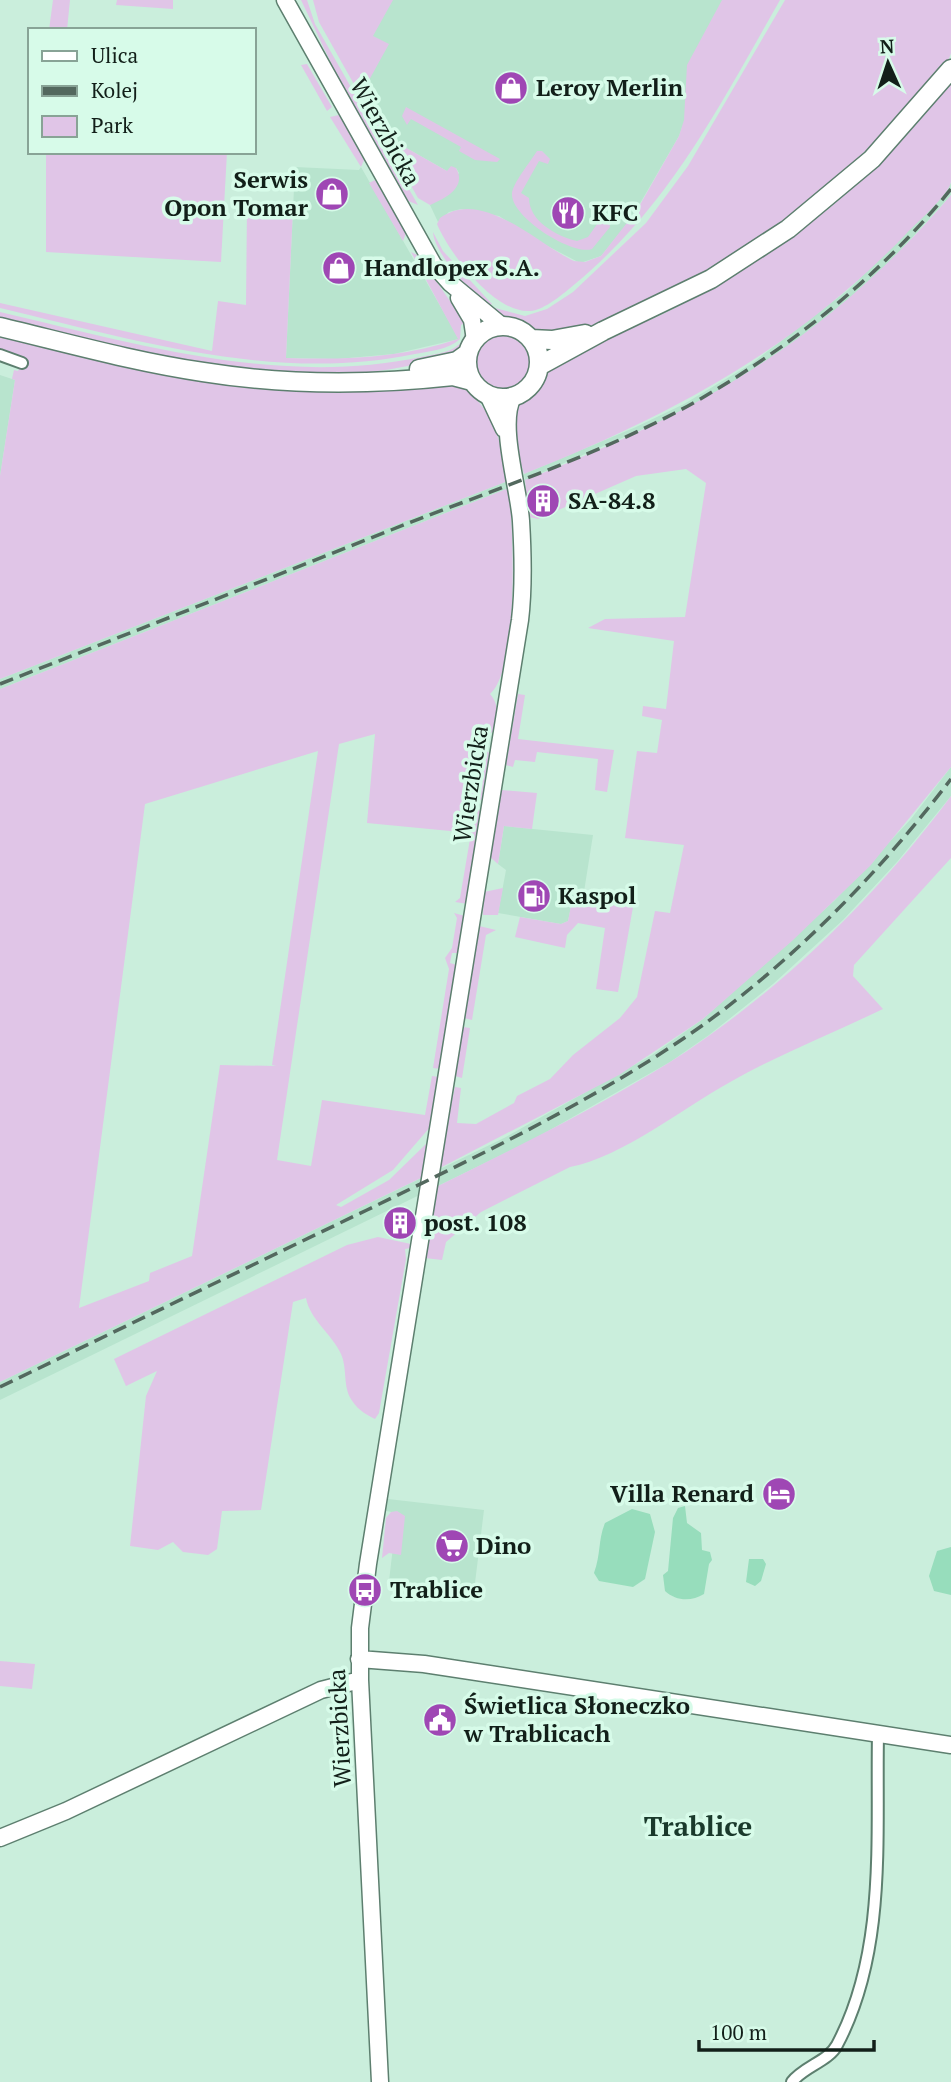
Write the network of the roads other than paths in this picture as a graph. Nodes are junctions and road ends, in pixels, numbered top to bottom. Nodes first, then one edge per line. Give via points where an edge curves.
1 (285, 0) edge
2 (292, 7) edge
3 (951, 69) edge
4 (450, 284) junction
5 (0, 327) edge
6 (502, 327) junction
7 (603, 331) junction
8 (531, 339) junction
9 (472, 346) junction
10 (0, 355) edge
11 (22, 363) dead end
12 (539, 366) junction
13 (358, 380) junction
14 (472, 381) junction
15 (488, 395) junction
16 (513, 397) junction
17 (508, 441) junction
18 (359, 1659) junction
19 (360, 1680) junction
20 (878, 1734) junction
21 (951, 1745) edge
22 (0, 1838) edge
23 (380, 2082) edge
24 (792, 2082) edge

1 - 2 main road, Wierzbicka
2 - 4 main road, Wierzbicka via 433,264
3 - 7 main road via 892,139 804,218 712,279
4 - 6 main road, Wierzbicka
4 - 9 main road, Wierzbicka via 472,320
5 - 13 main road via 205,373
6 - 8 main road via 516,328
6 - 9 main road via 489,330
7 - 8 main road
7 - 12 main road
8 - 12 main road
9 - 13 main road via 451,362
9 - 14 main road via 468,369
10 - 11 street
12 - 16 main road via 531,386
13 - 14 main road via 453,376
14 - 15 main road
15 - 16 main road
15 - 17 main road, Wierzbicka
16 - 17 main road, Wierzbicka via 507,410
17 - 18 main road, Wierzbicka via 521,523 521,612 368,1564
18 - 19 main road, Wierzbicka
18 - 20 main road via 424,1664
19 - 22 main road via 298,1700
19 - 23 main road, Wierzbicka
20 - 21 main road
20 - 24 street via 872,1933 866,1965 836,2048

